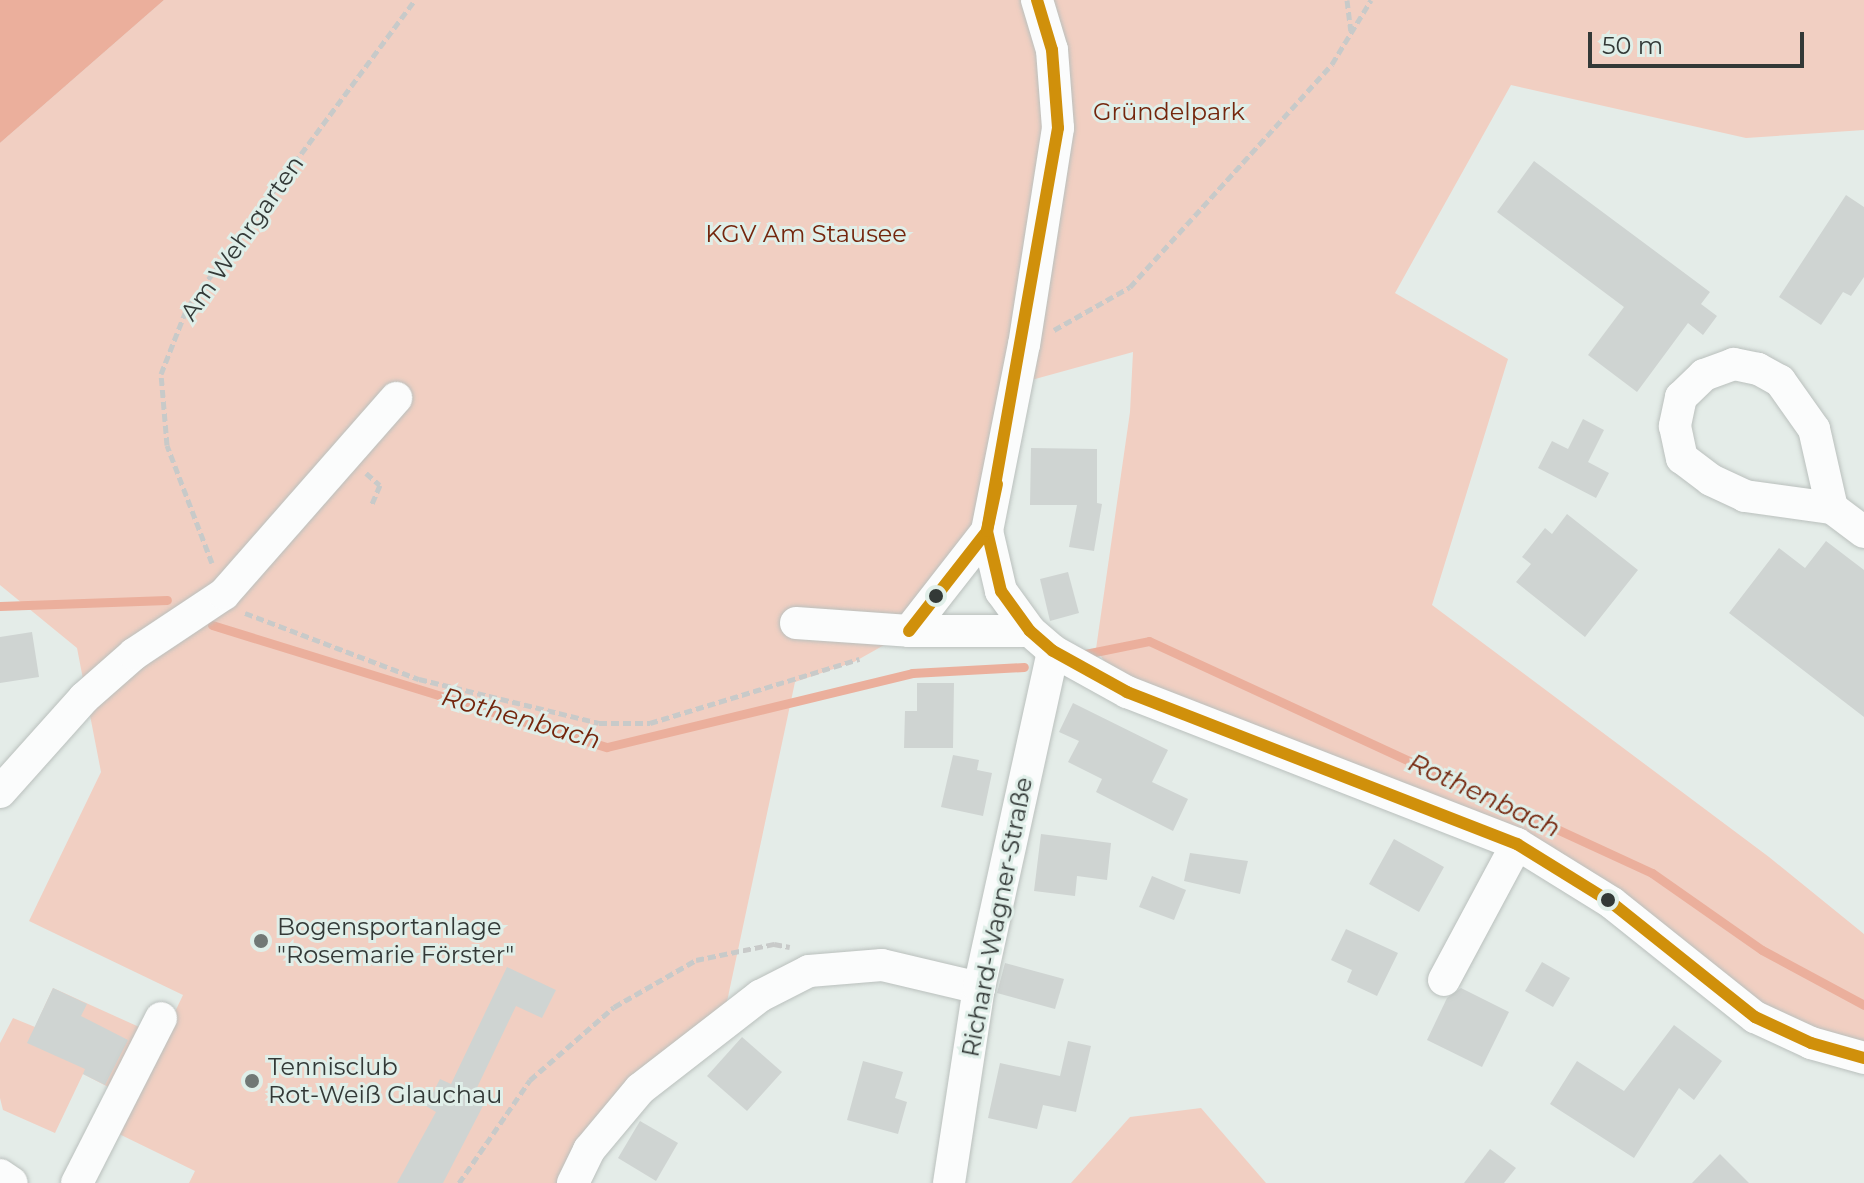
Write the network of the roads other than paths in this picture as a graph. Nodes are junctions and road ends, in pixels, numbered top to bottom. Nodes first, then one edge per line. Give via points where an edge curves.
1 (1037, 0) edge
2 (396, 398) dead end
3 (1832, 508) junction
4 (987, 531) junction
5 (1864, 532) edge
6 (796, 623) dead end
7 (909, 631) junction
8 (1041, 641) junction
9 (0, 792) edge
10 (1517, 844) junction
11 (1444, 980) dead end
12 (979, 988) junction
13 (161, 1018) dead end
14 (1864, 1058) edge
15 (1864, 1068) edge
16 (0, 1175) edge
17 (12, 1183) edge
18 (77, 1183) edge
19 (573, 1183) edge
20 (949, 1183) edge

1 - 4 street via 1052,50 1058,128
2 - 9 street via 276,541 224,594 134,654 84,698
3 - 3 street via 1745,496 1711,480 1682,458 1675,426 1681,397 1704,375 1734,364 1780,381 1814,429
3 - 5 street
4 - 7 street
4 - 8 street via 1001,591
6 - 7 street
7 - 8 street
8 - 10 street via 1127,692
8 - 12 street, Richard-Wagner-Straße
10 - 11 street
10 - 14 street via 1612,903 1755,1017 1811,1043
12 - 19 street via 882,965 809,971 760,996 640,1089 589,1150
12 - 20 street, Richard-Wagner-Straße
13 - 18 street
14 - 15 street
16 - 17 street

